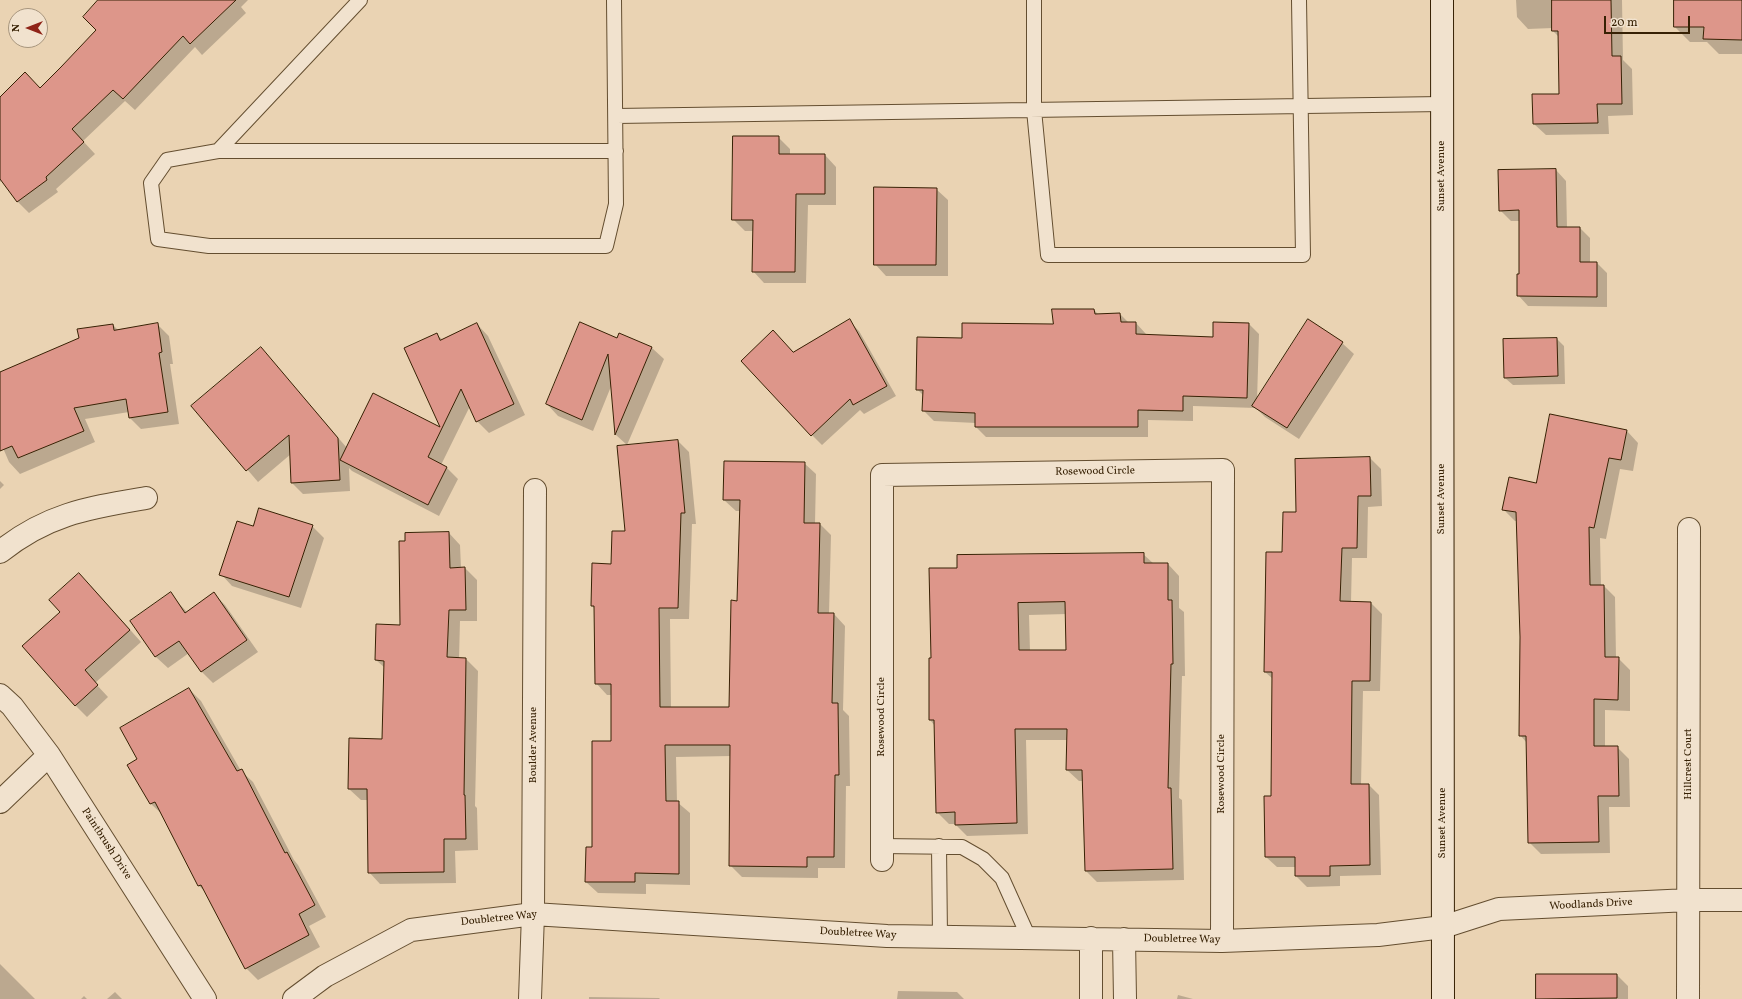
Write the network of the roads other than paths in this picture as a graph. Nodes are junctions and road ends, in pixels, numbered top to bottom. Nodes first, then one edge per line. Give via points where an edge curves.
1 (360, 0) edge
2 (614, 0) edge
3 (1034, 0) edge
4 (1299, 0) edge
5 (1442, 0) edge
6 (1442, 104) junction
7 (1300, 106) junction
8 (1034, 110) junction
9 (616, 116) junction
10 (218, 151) junction
11 (616, 151) junction
12 (535, 490) dead end
13 (146, 498) dead end
14 (1689, 529) dead end
15 (0, 552) edge
16 (0, 695) edge
17 (49, 755) junction
18 (0, 802) edge
19 (939, 846) junction
20 (882, 853) joint
21 (1689, 900) junction
22 (1742, 900) edge
23 (533, 914) junction
24 (1443, 927) junction
25 (940, 937) junction
26 (1029, 938) junction
27 (1091, 938) junction
28 (1124, 939) junction
29 (1222, 941) junction
30 (205, 999) edge
31 (294, 999) edge
32 (530, 999) edge
33 (1091, 999) edge
34 (1125, 999) edge
35 (1443, 999) edge
36 (1688, 999) edge

1 - 10 lane
2 - 9 lane
3 - 8 lane
4 - 7 lane
5 - 6 street, Sunset Avenue
6 - 7 lane
6 - 24 street, Sunset Avenue
7 - 8 lane
7 - 8 lane via 1303,255 1048,255
8 - 9 lane
9 - 11 lane
10 - 11 lane
10 - 11 lane via 167,160 151,183 158,239 209,246 606,246 616,204
12 - 23 street, Boulder Avenue
13 - 15 street via 88,508 52,520 16,539
14 - 21 street, Hillcrest Court
16 - 17 street, Paintbrush Drive via 12,706
17 - 18 street
17 - 30 street, Paintbrush Drive
19 - 20 lane
19 - 25 lane
19 - 26 lane via 962,847 983,859 1002,878
20 - 29 street, Rosewood Circle via 882,475 1223,470
21 - 22 street, Woodlands Drive
21 - 24 street, Woodlands Drive via 1499,909
21 - 36 street, Hillcrest Court
23 - 25 street, Doubletree Way via 886,936
23 - 31 street, Doubletree Way via 411,930 325,976
23 - 32 street, Boulder Avenue
24 - 29 street, Doubletree Way via 1378,935
24 - 35 street, Sunset Avenue
25 - 26 street, Doubletree Way
26 - 27 street, Doubletree Way
27 - 28 street, Doubletree Way
27 - 33 street
28 - 29 street, Doubletree Way
28 - 34 street

